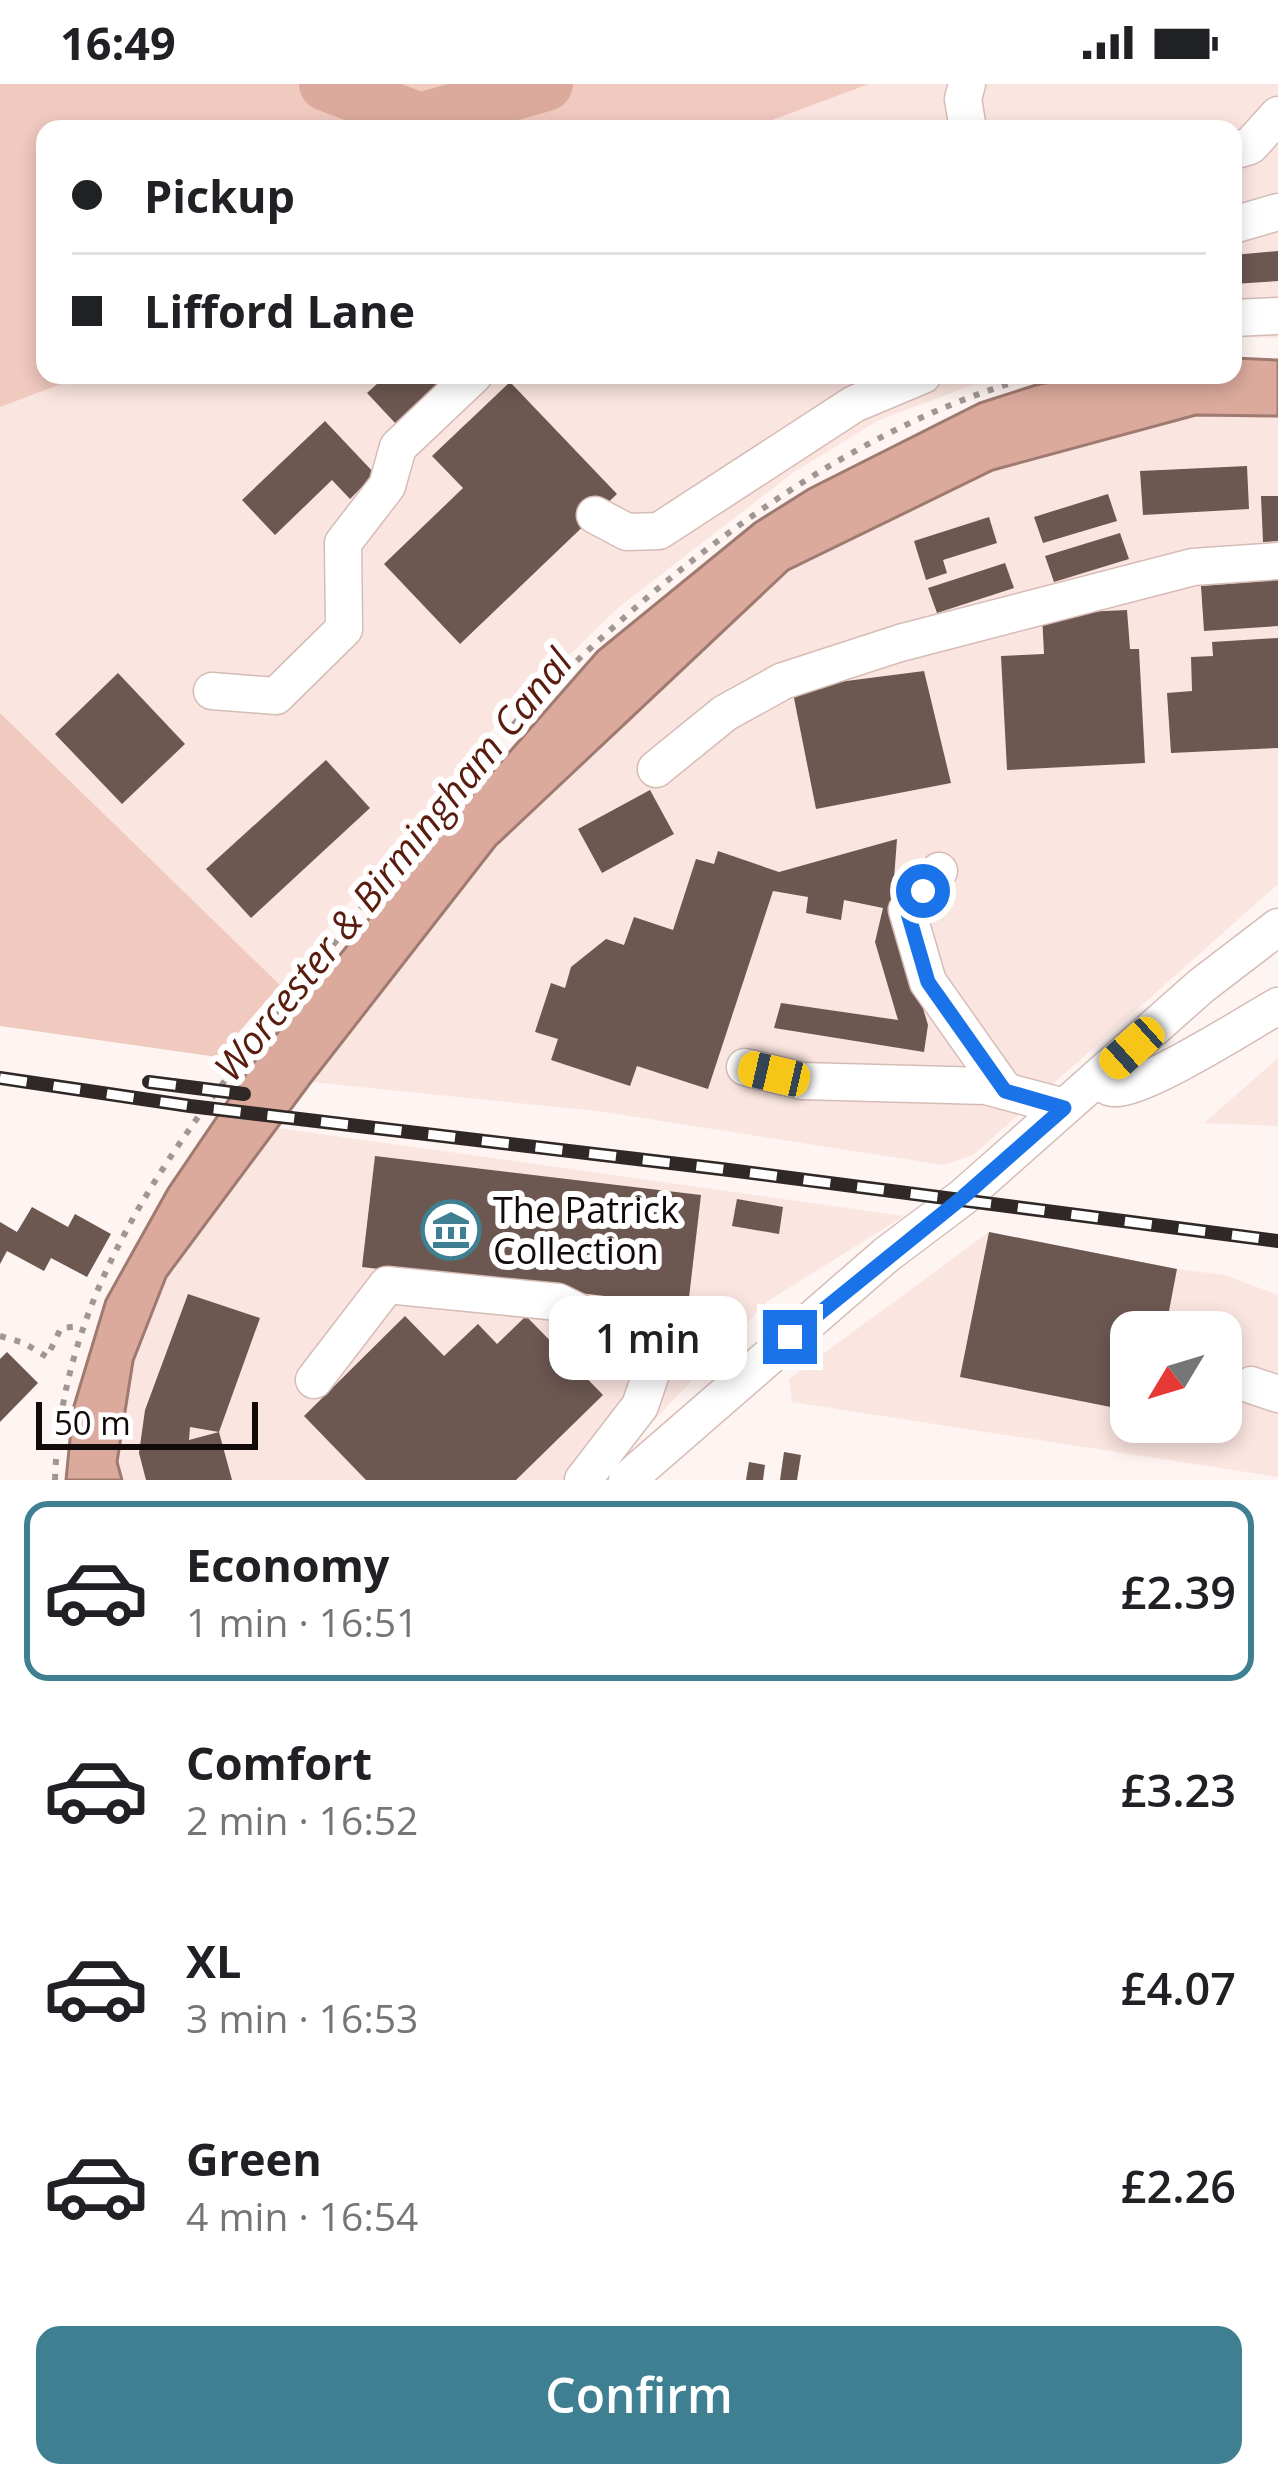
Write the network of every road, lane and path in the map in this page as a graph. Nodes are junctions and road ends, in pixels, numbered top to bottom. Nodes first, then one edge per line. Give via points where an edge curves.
1 (967, 84) edge
2 (1278, 115) edge
3 (967, 120) edge
4 (1242, 148) edge
5 (1278, 212) edge
6 (1242, 222) edge
7 (1278, 316) edge
8 (1242, 318) edge
9 (464, 384) edge
10 (902, 384) edge
11 (1003, 384) edge
12 (595, 515) dead end
13 (1278, 561) edge
14 (212, 691) dead end
15 (656, 769) dead end
16 (939, 871) dead end
17 (1278, 927) edge
18 (1278, 1006) edge
19 (745, 1067) dead end
20 (1098, 1078) junction
21 (1005, 1091) junction
22 (1064, 1108) junction
23 (81, 1326) junction
24 (0, 1336) edge
25 (314, 1380) dead end
26 (55, 1480) edge
27 (583, 1480) edge
28 (627, 1480) edge

1 - 3 street
2 - 4 street
5 - 6 street
7 - 8 street
9 - 14 street via 398,447 387,486 343,542 344,629 276,696
10 - 12 street via 854,404 659,531 627,532
11 - 23 path via 918,419 755,514 598,640 524,715 427,822 238,1060 162,1168
13 - 15 street via 1193,567 783,681 725,713
16 - 21 street via 907,910 928,982
17 - 20 street
18 - 20 street via 1149,1078 1108,1088
19 - 21 street via 802,1081
20 - 22 street
21 - 22 street
22 - 28 street
23 - 24 path via 61,1328 47,1357
23 - 26 path
25 - 27 street via 387,1285 558,1302 599,1322 619,1316 658,1353 640,1406

